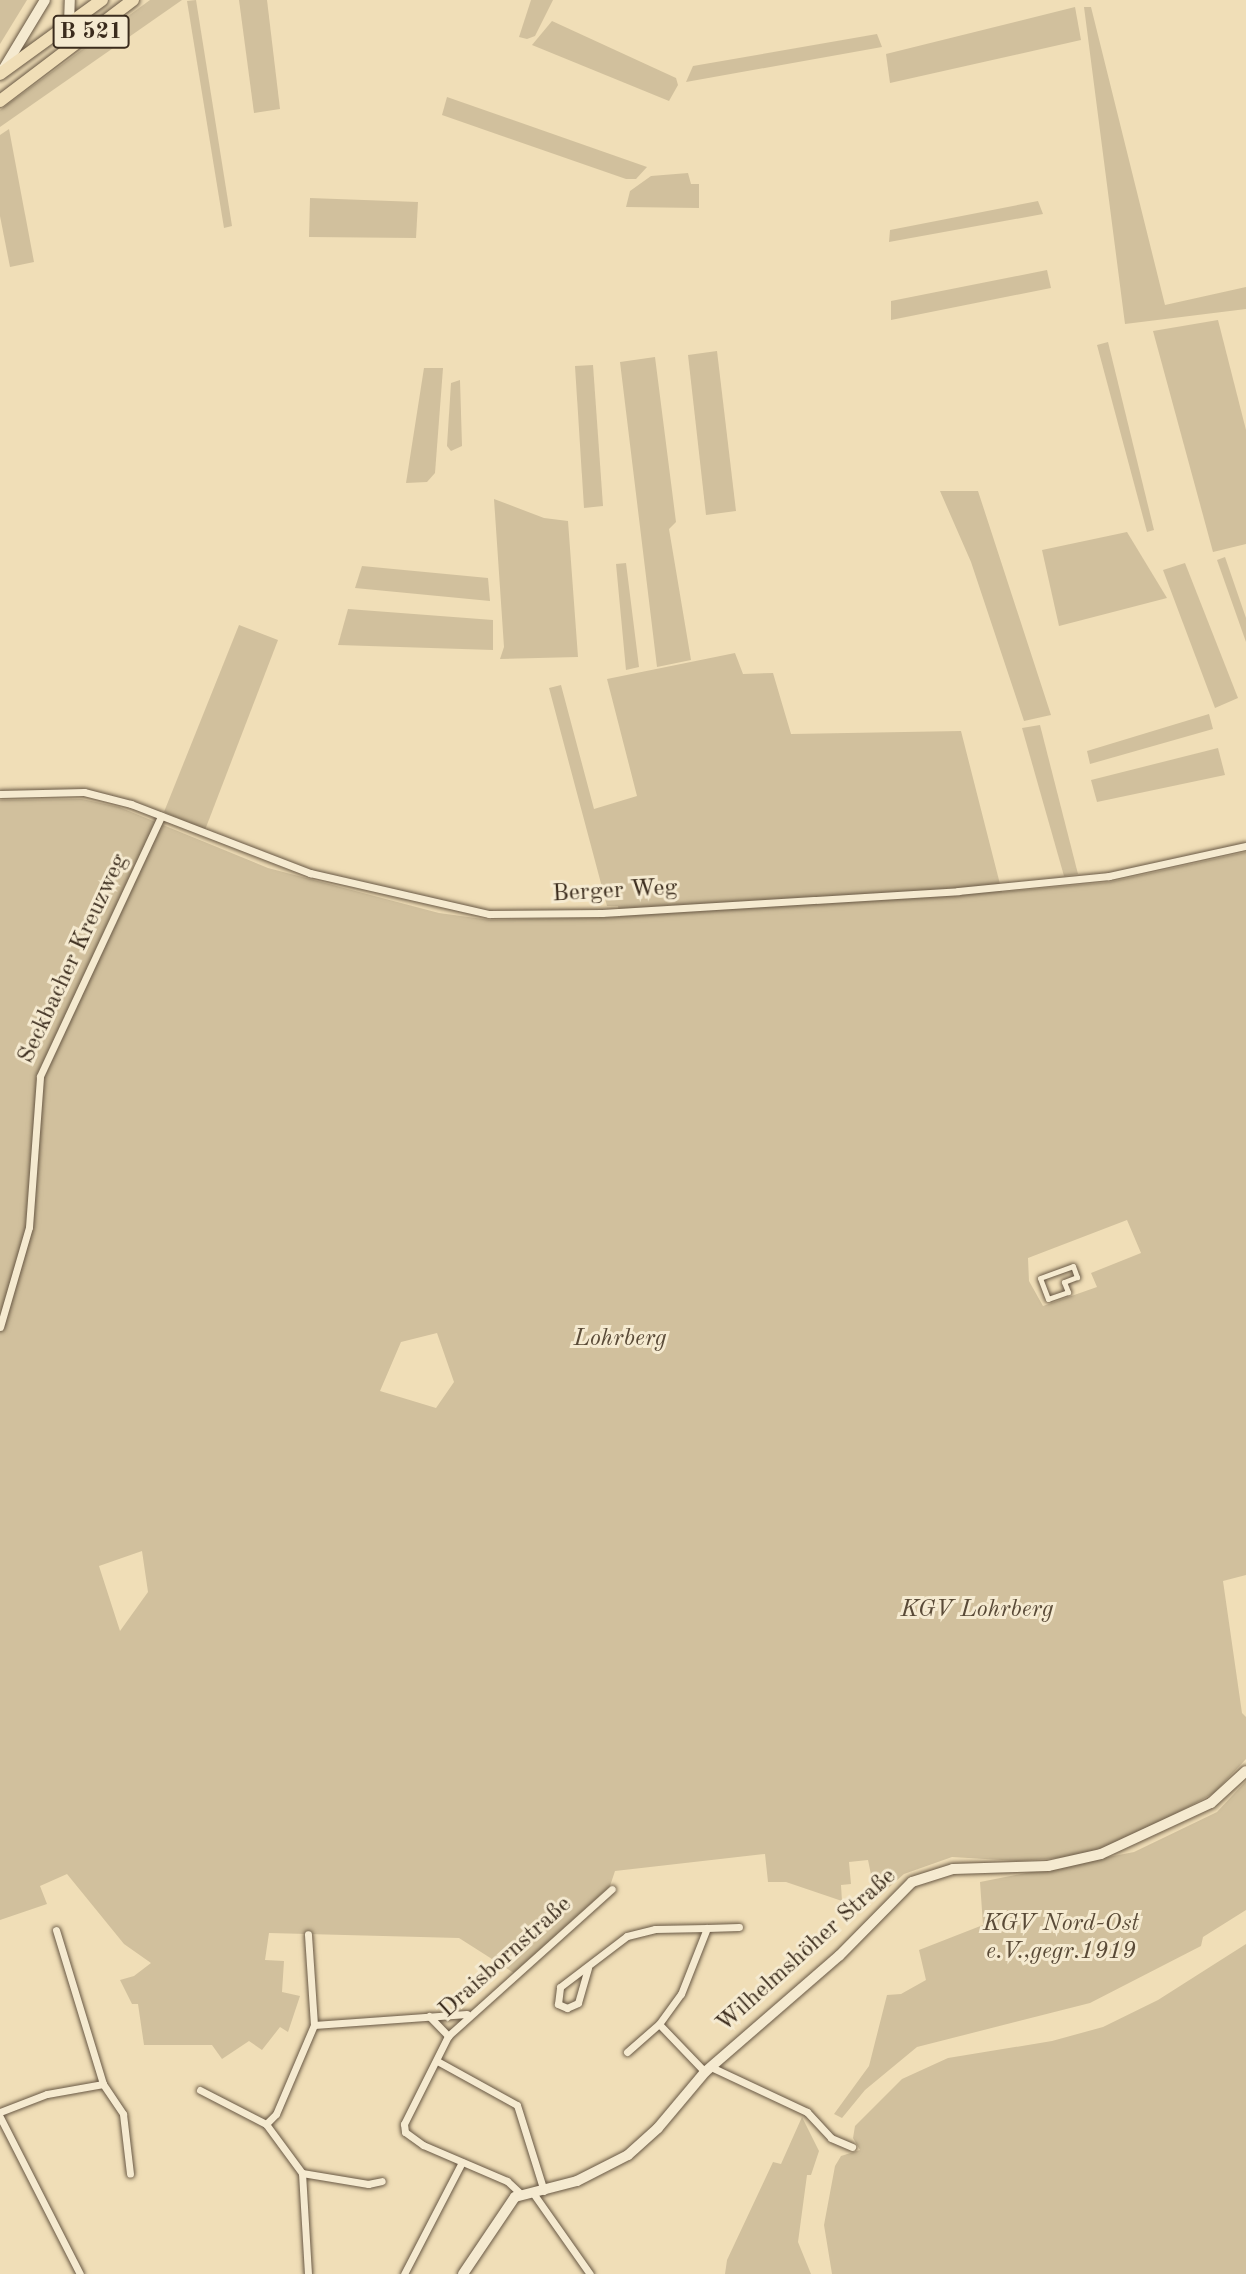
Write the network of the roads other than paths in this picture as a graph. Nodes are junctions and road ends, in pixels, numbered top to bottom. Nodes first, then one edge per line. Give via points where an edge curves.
1 (45, 0) edge
2 (70, 0) edge
3 (102, 0) edge
4 (133, 0) edge
5 (69, 23) junction
6 (48, 65) junction
7 (0, 74) edge
8 (0, 101) edge
9 (0, 794) edge
10 (161, 817) junction
11 (1246, 846) edge
12 (1048, 1299) joint
13 (0, 1327) edge
14 (1246, 1771) edge
15 (612, 1889) dead end
16 (739, 1927) dead end
17 (706, 1928) junction
18 (56, 1930) dead end
19 (308, 1934) dead end
20 (588, 1969) junction
21 (467, 2014) junction
22 (429, 2016) junction
23 (659, 2024) junction
24 (314, 2025) junction
25 (448, 2036) junction
26 (627, 2052) dead end
27 (439, 2062) junction
28 (708, 2070) junction
29 (103, 2084) junction
30 (200, 2090) dead end
31 (0, 2112) edge
32 (0, 2117) edge
33 (266, 2124) junction
34 (852, 2147) dead end
35 (462, 2162) junction
36 (302, 2173) junction
37 (130, 2174) dead end
38 (382, 2181) dead end
39 (539, 2192) junction
40 (521, 2194) junction
41 (80, 2274) edge
42 (308, 2274) edge
43 (404, 2274) edge
44 (463, 2274) edge
45 (590, 2274) edge

1 - 7 street
2 - 5 street
3 - 5 main road, B 521
4 - 6 main road, B 521
5 - 6 main road
5 - 7 main road, B 521
6 - 8 main road, B 521
9 - 10 street, Berger Weg via 84,792
10 - 11 street, Berger Weg via 322,877 489,914 602,913 958,891 1109,876
10 - 13 street, Seckbacher Kreuzweg via 40,1076 29,1227
12 - 12 street via 1068,1292 1064,1282 1077,1277 1073,1266 1040,1279
14 - 28 main road, Wilhelmshöher Straße via 1211,1803 1101,1854 1048,1866 953,1869 912,1882 839,1955
15 - 21 street, Draisbornstraße
16 - 17 street
17 - 20 street via 636,1933 603,1953
17 - 23 street via 684,1987
18 - 29 street
19 - 24 street
20 - 20 street via 560,1987 558,2004 567,2008 579,2003
21 - 22 street
21 - 25 street, Draisbornstraße
22 - 24 street
22 - 25 street
23 - 26 street
23 - 28 street
24 - 33 street via 276,2114
25 - 27 street, Draisbornstraße
27 - 35 street, Draisbornstraße via 404,2128 423,2145
27 - 39 street via 517,2105
28 - 34 street via 807,2112 831,2137
28 - 39 main road, Wilhelmshöher Straße via 628,2155 592,2175
29 - 31 street via 47,2094
29 - 37 street via 123,2114
30 - 33 street via 214,2093
32 - 41 street
33 - 36 street
35 - 40 street, Draisbornstraße via 506,2181
35 - 43 street
36 - 38 street via 368,2184
36 - 42 street
39 - 40 main road, Wilhelmshöher Straße
39 - 45 street
40 - 44 main road via 487,2234

